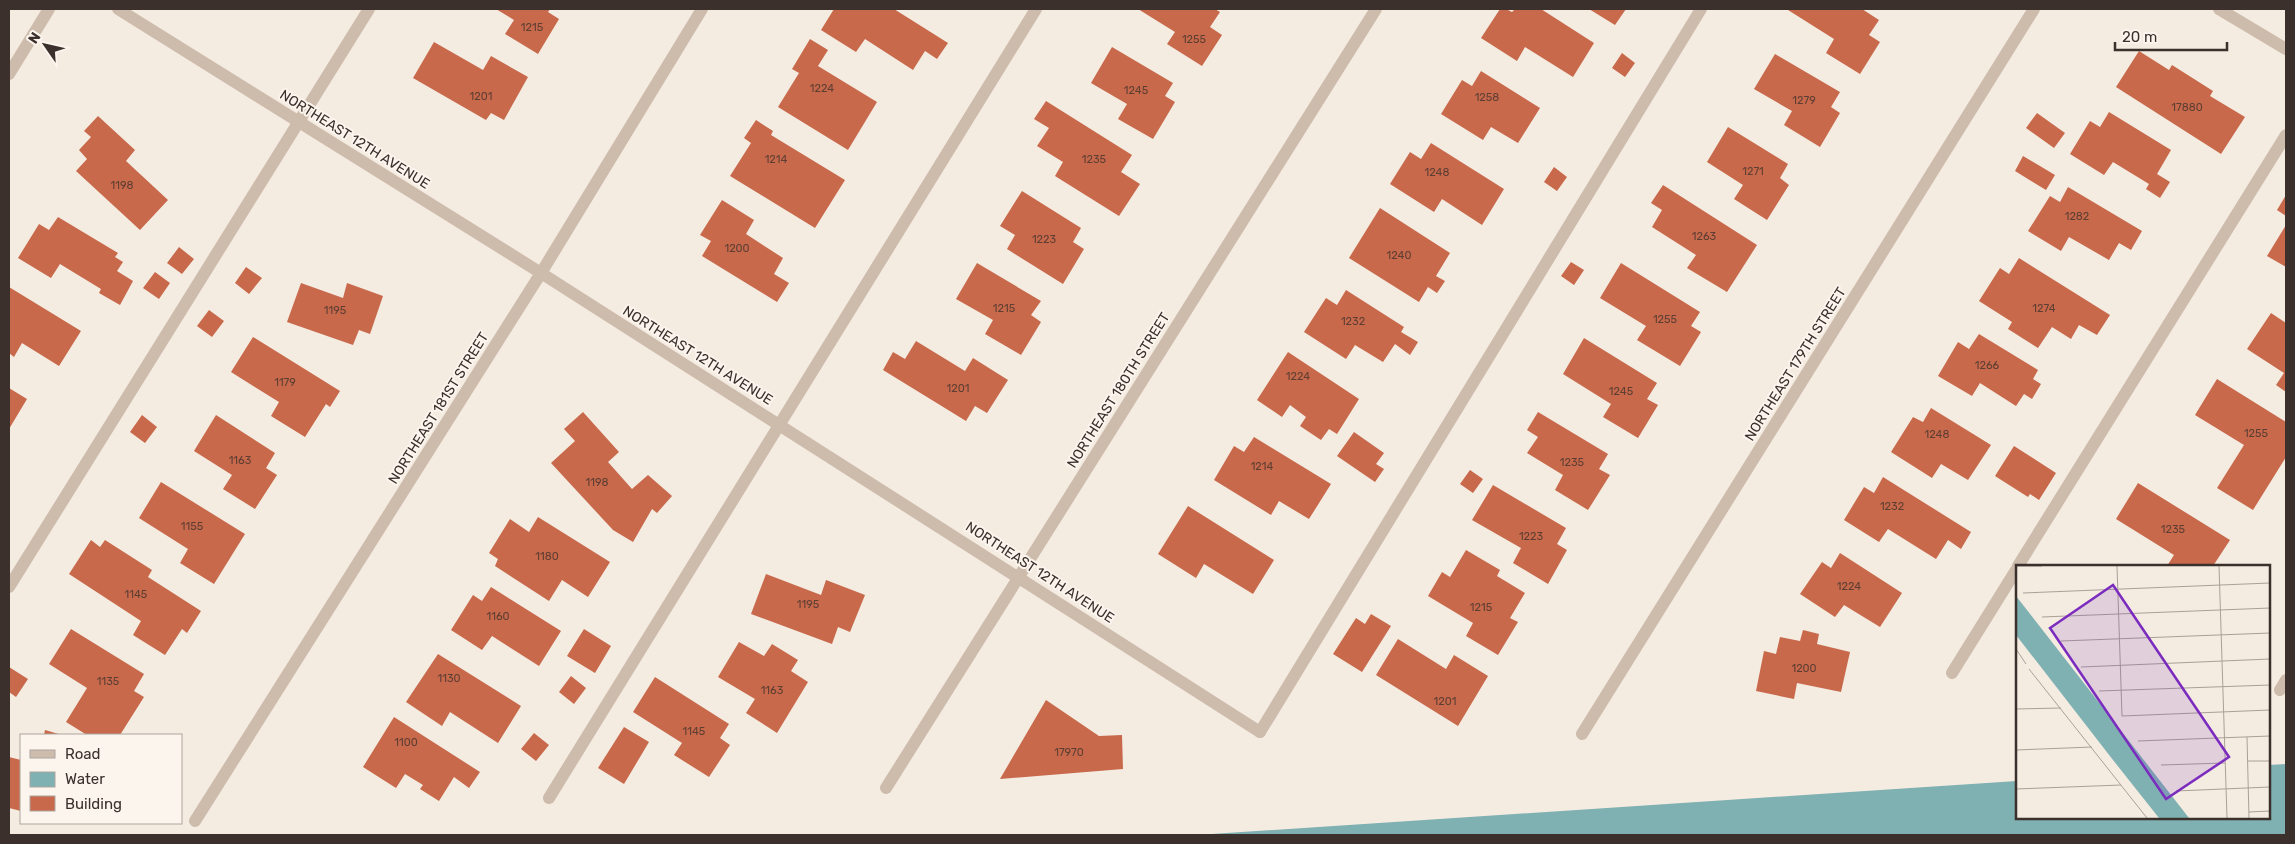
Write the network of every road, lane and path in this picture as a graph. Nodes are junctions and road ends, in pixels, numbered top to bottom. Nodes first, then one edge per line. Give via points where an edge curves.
1 (49, 9) edge
2 (118, 9) edge
3 (369, 9) edge
4 (702, 9) edge
5 (1036, 9) edge
6 (1376, 9) edge
7 (1701, 9) edge
8 (2034, 9) edge
9 (2220, 9) edge
10 (2286, 49) edge
11 (9, 74) edge
12 (299, 122) junction
13 (2286, 135) edge
14 (540, 273) junction
15 (778, 423) junction
16 (2019, 565) edge
17 (2016, 570) edge
18 (1018, 576) junction
19 (9, 587) edge
20 (1952, 673) dead end
21 (1582, 734) dead end
22 (886, 788) dead end
23 (548, 798) dead end
24 (195, 821) dead end

1 - 11 street
2 - 12 street, NORTHEAST 12TH AVENUE
3 - 12 street
4 - 14 street, NORTHEAST 181ST STREET
5 - 15 street
6 - 18 street, NORTHEAST 180TH STREET
7 - 18 street, NORTHEAST 12TH AVENUE via 1260,732
8 - 21 street, NORTHEAST 179TH STREET
9 - 10 street
12 - 14 street, NORTHEAST 12TH AVENUE
12 - 19 street
13 - 16 street
14 - 15 street, NORTHEAST 12TH AVENUE
14 - 24 street, NORTHEAST 181ST STREET
15 - 18 street, NORTHEAST 12TH AVENUE
15 - 23 street
17 - 20 street
18 - 22 street, NORTHEAST 180TH STREET

